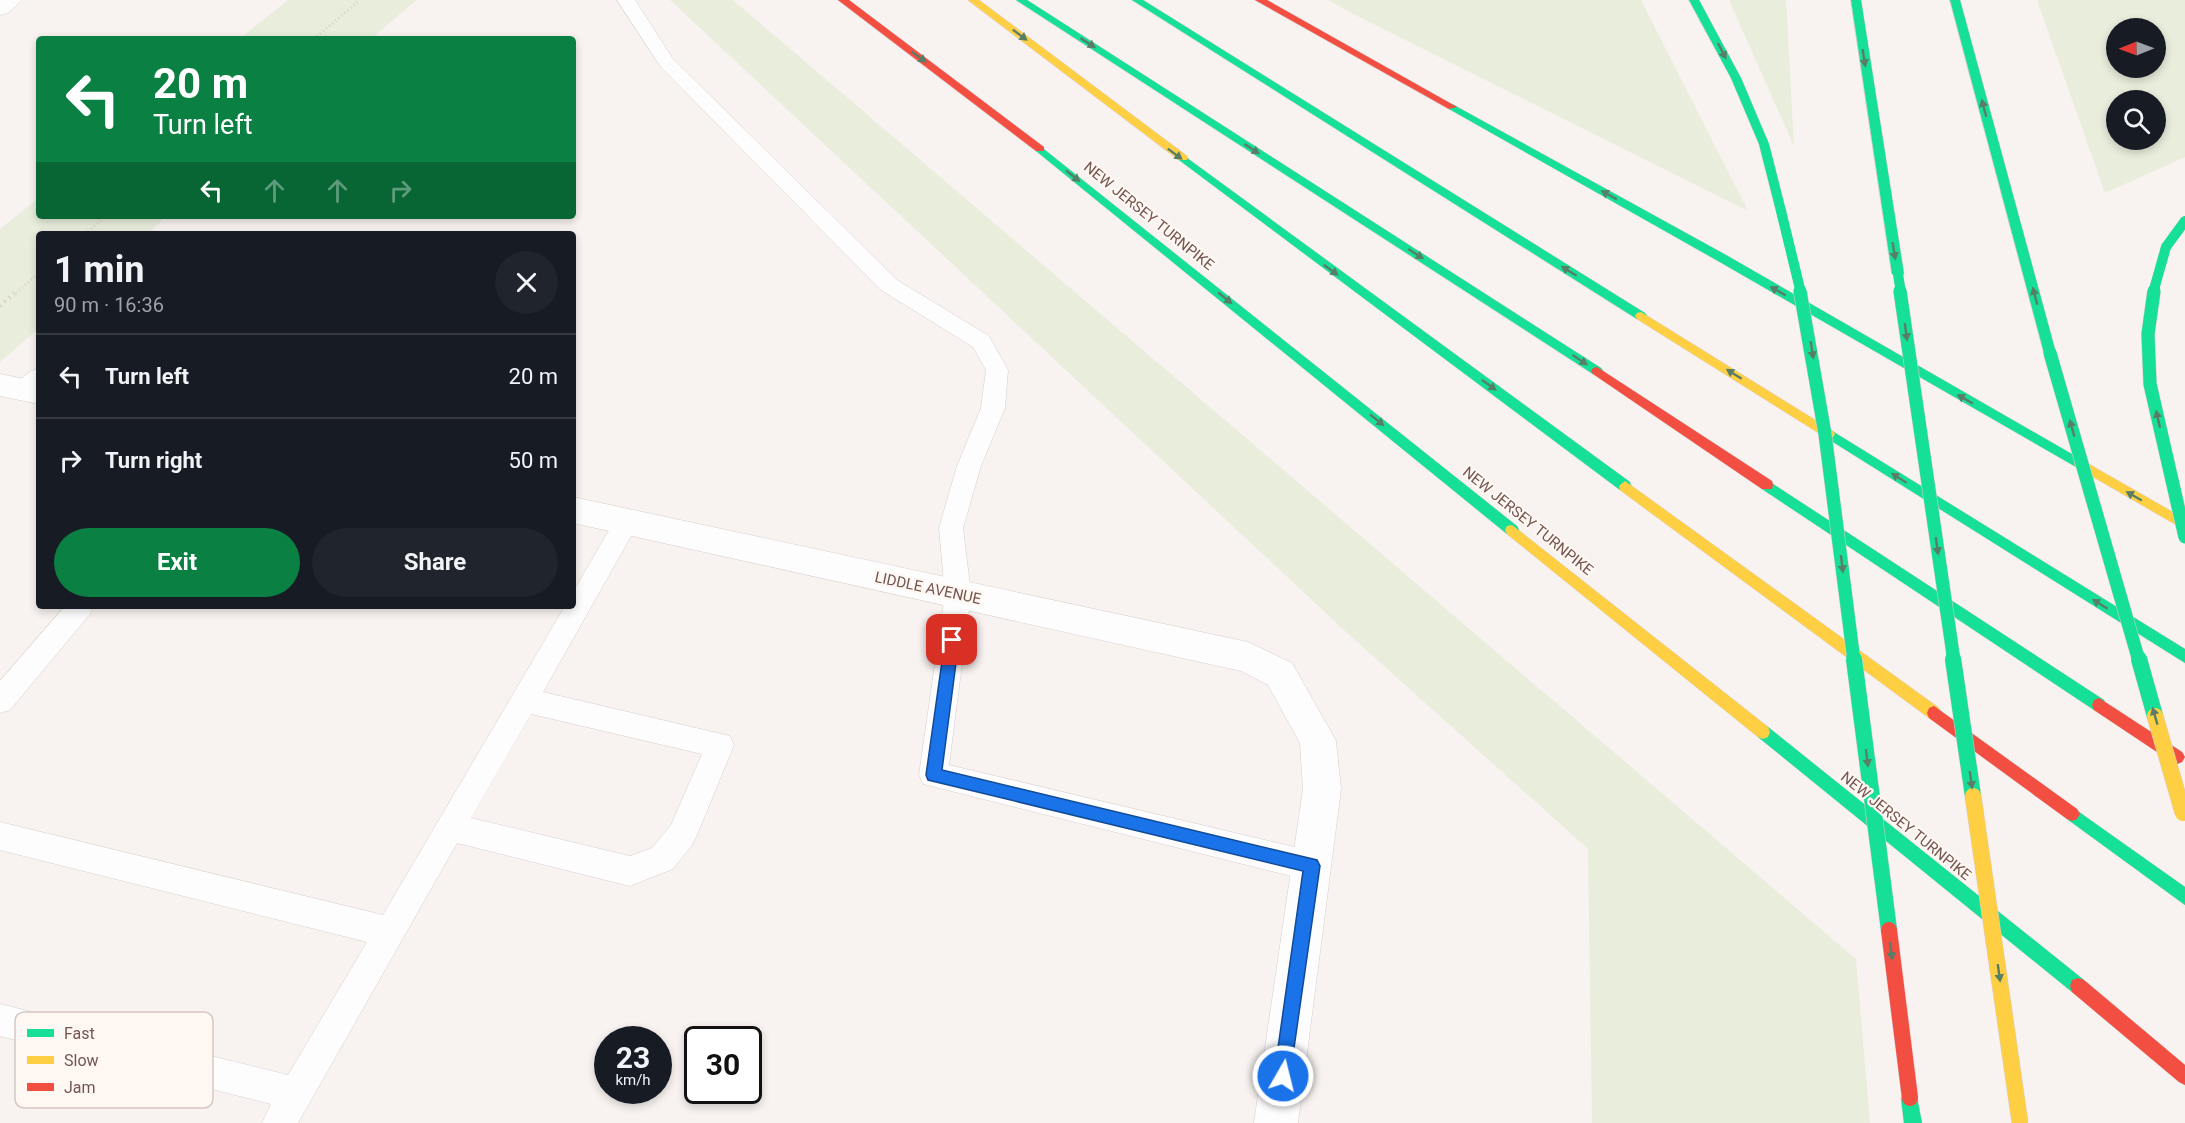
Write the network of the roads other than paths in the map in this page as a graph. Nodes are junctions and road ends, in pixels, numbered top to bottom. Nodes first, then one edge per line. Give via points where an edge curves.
1 (11, 0) edge
2 (626, 0) edge
3 (843, 0) edge
4 (973, 0) edge
5 (1021, 0) edge
6 (1137, 0) edge
7 (1260, 0) edge
8 (1694, 0) edge
9 (1856, 0) edge
10 (1955, 0) edge
11 (0, 8) edge
12 (2185, 221) edge
13 (576, 511) edge
14 (627, 522) junction
15 (2185, 525) edge
16 (2185, 537) edge
17 (958, 594) junction
18 (78, 609) edge
19 (2185, 657) edge
20 (524, 700) junction
21 (0, 701) edge
22 (2185, 762) edge
23 (2184, 811) edge
24 (450, 827) junction
25 (0, 836) edge
26 (1311, 866) junction
27 (2185, 897) edge
28 (390, 932) junction
29 (0, 1020) edge
30 (15, 1024) edge
31 (2129, 1027) junction
32 (213, 1073) edge
33 (2185, 1076) edge
34 (2178, 1089) dead end
35 (296, 1094) junction
36 (279, 1123) edge
37 (1276, 1123) edge
38 (1913, 1123) edge
39 (2020, 1123) edge

1 - 11 street
2 - 17 lane via 666,62 889,285 981,342 997,370 993,408 969,466 951,528
3 -> 31 highway, NEW JERSEY TURNPIKE via 1031,142
4 -> 27 highway via 1331,270
5 -> 22 highway via 1581,361
19 -> 6 highway
15 -> 7 highway via 1712,252
8 -> 38 highway, bridge via 1736,78 1764,144 1806,315 1825,434
9 -> 39 highway, bridge
23 -> 10 highway, bridge via 2050,353
16 -> 12 highway, bridge via 2150,384 2148,334 2154,289 2166,247
13 - 14 street, LIDDLE AVENUE
14 - 17 street, LIDDLE AVENUE
14 - 20 lane
17 - 26 street, LIDDLE AVENUE via 1248,657 1280,674 1318,741 1322,789
17 - 26 lane via 933,775
18 - 21 lane
20 - 24 lane
20 - 24 lane via 720,745 682,835 662,860 630,871
24 - 28 lane
25 - 28 lane
26 - 37 street
28 - 35 lane
29 - 30 lane
31 - 33 highway, NEW JERSEY TURNPIKE
31 - 34 highway
32 - 35 lane
35 - 36 lane

